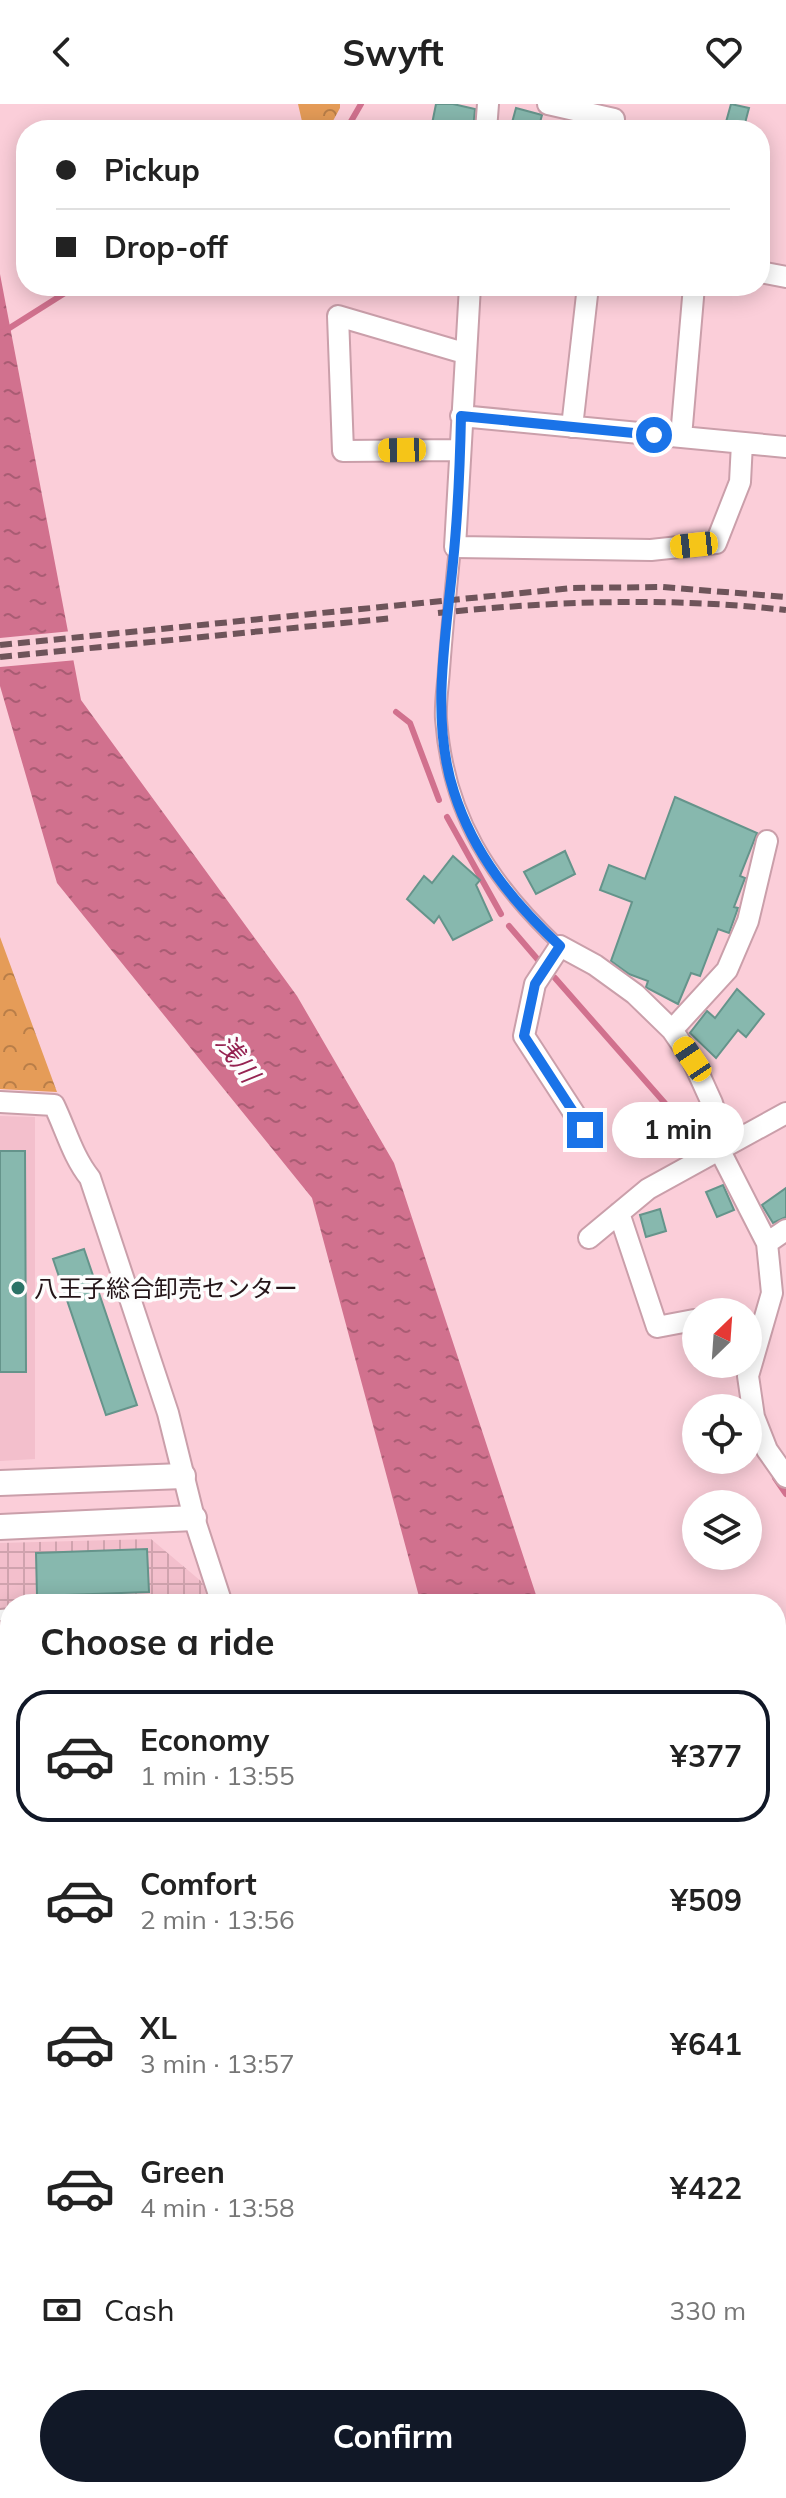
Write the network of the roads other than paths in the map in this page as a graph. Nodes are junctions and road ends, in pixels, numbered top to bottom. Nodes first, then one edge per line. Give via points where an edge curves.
1 (548, 104) edge
2 (614, 119) dead end
3 (469, 296) edge
4 (587, 296) edge
5 (693, 296) edge
6 (464, 353) junction
7 (461, 416) junction
8 (572, 427) junction
9 (681, 437) junction
10 (742, 443) junction
11 (786, 447) edge
12 (460, 450) junction
13 (455, 547) junction
14 (767, 841) dead end
15 (560, 946) junction
16 (672, 1030) junction
17 (0, 1102) edge
18 (786, 1113) edge
19 (585, 1130) dead end
20 (720, 1151) junction
21 (619, 1213) junction
22 (786, 1230) edge
23 (589, 1238) dead end
24 (767, 1243) junction
25 (682, 1322) edge
26 (183, 1476) junction
27 (786, 1477) edge
28 (0, 1483) edge
29 (194, 1518) junction
30 (0, 1527) edge
31 (219, 1594) edge

1 - 2 street
3 - 6 street
4 - 8 street
5 - 9 street
6 - 7 street
6 - 12 street via 338,316 343,451
7 - 8 street
7 - 12 street
8 - 9 street
9 - 10 street
10 - 11 street
10 - 13 street via 740,482 716,543 651,550
12 - 13 street
13 - 15 lane via 441,716 454,793 494,875
14 - 16 street via 748,921 727,970
15 - 16 street via 635,994
15 - 19 street via 535,984 524,1036
16 - 20 street via 712,1103
17 - 26 street via 54,1105 76,1161 90,1178 168,1413
18 - 20 street
20 - 21 street via 648,1189
20 - 24 street
21 - 23 street
21 - 25 street via 657,1327
22 - 24 street
24 - 27 street via 772,1293 748,1376 754,1417 767,1450
26 - 28 street
26 - 29 street
29 - 30 street
29 - 31 street

